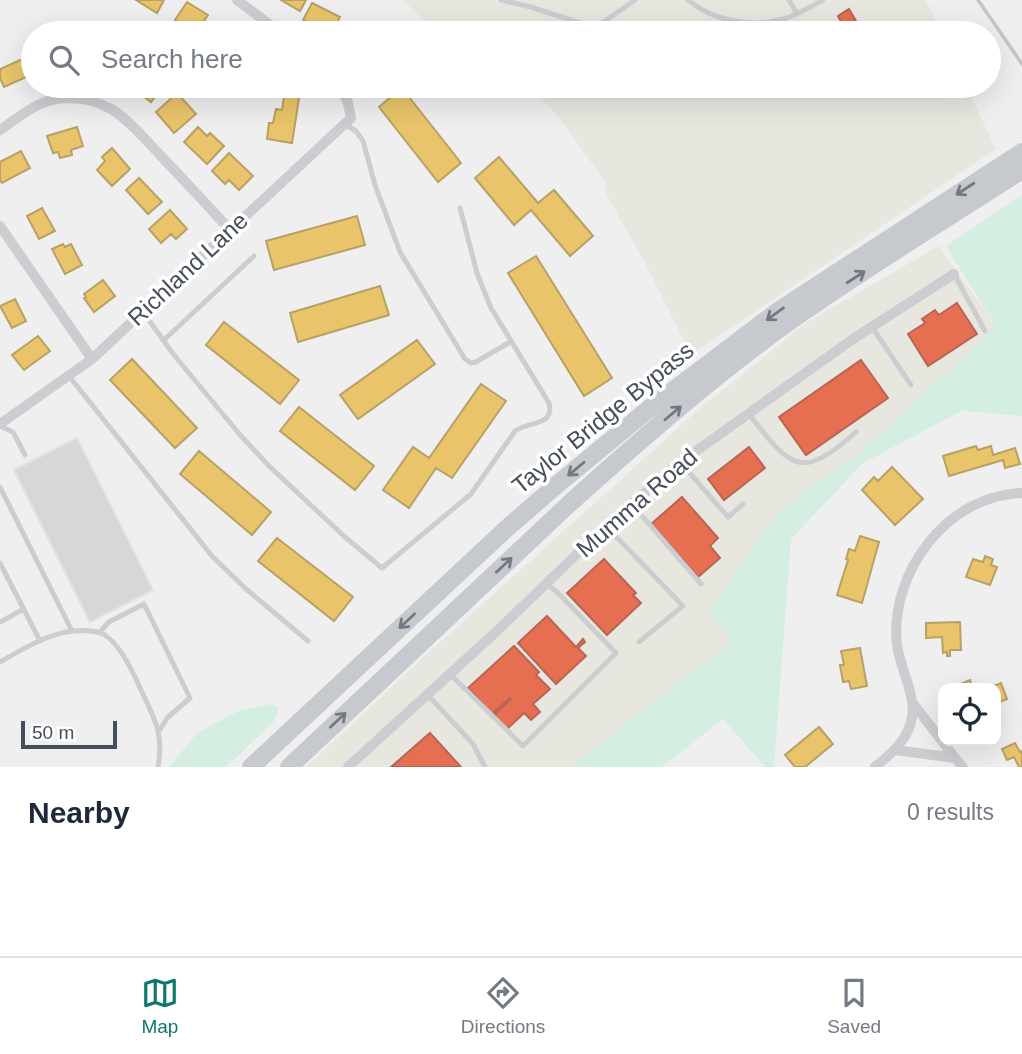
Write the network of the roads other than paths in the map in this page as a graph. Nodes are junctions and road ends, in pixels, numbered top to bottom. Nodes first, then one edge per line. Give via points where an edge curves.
1 (237, 0) edge
2 (501, 0) edge
3 (635, 0) edge
4 (688, 0) edge
5 (789, 0) edge
6 (823, 0) edge
7 (797, 14) junction
8 (265, 21) edge
9 (574, 21) edge
10 (605, 21) edge
11 (736, 21) edge
12 (773, 21) edge
13 (346, 98) edge
14 (345, 124) junction
15 (0, 130) edge
16 (1022, 152) edge
17 (1022, 170) edge
18 (460, 208) dead end
19 (0, 226) edge
20 (230, 230) junction
21 (254, 256) dead end
22 (954, 274) joint
23 (143, 312) junction
24 (872, 327) junction
25 (985, 331) dead end
26 (164, 340) junction
27 (510, 342) junction
28 (92, 359) junction
29 (69, 376) junction
30 (911, 385) dead end
31 (748, 413) junction
32 (0, 425) edge
33 (856, 432) dead end
34 (25, 455) dead end
35 (681, 463) junction
36 (0, 487) edge
37 (1022, 493) edge
38 (631, 503) junction
39 (743, 504) dead end
40 (607, 526) junction
41 (0, 563) edge
42 (546, 583) junction
43 (701, 584) dead end
44 (24, 609) junction
45 (0, 622) edge
46 (72, 631) junction
47 (100, 632) junction
48 (40, 641) junction
49 (308, 641) dead end
50 (639, 642) dead end
51 (0, 662) edge
52 (449, 673) junction
53 (427, 694) junction
54 (912, 702) junction
55 (159, 731) junction
56 (895, 750) junction
57 (955, 758) junction
58 (158, 767) edge
59 (251, 767) edge
60 (289, 767) edge
61 (348, 767) edge
62 (485, 767) edge
63 (875, 767) edge
64 (963, 767) edge

1 - 8 street
2 - 9 lane
3 - 10 lane
4 - 11 lane via 713,16
5 - 7 lane
6 - 7 lane
7 - 12 lane
13 - 14 street via 351,118
14 - 20 street, Richland Lane
14 - 27 lane via 363,141 400,252 465,359 476,362
15 - 20 street via 36,105 54,99 96,102 142,135
16 -> 59 main road, Taylor Bridge Bypass via 778,311 697,371 506,529
60 -> 17 main road, Taylor Bridge Bypass via 569,504 703,388 797,317
18 - 27 lane via 477,273
19 - 28 street
20 - 23 street, Richland Lane
21 - 26 lane
22 - 24 street, Mumma Road
22 - 25 lane
23 - 26 lane
23 - 28 street, Richland Lane
24 - 30 lane
24 - 31 street, Mumma Road
26 - 27 lane via 269,466 382,568 471,494 515,431 548,417 549,403
28 - 29 street, Richland Lane
29 - 32 street, Richland Lane
29 - 49 lane via 212,556
31 - 33 lane via 797,463 818,460
31 - 35 street, Mumma Road
32 - 34 lane via 13,432
35 - 38 street, Mumma Road
35 - 39 lane via 728,517
36 - 46 lane
37 - 54 street via 990,499 957,516 928,543 908,575 896,634
38 - 40 street, Mumma Road
38 - 43 lane
40 - 42 street, Mumma Road
40 - 50 lane via 682,606
41 - 44 lane
42 - 52 street, Mumma Road
42 - 52 lane via 616,653 523,747
44 - 45 lane
44 - 48 lane
46 - 47 lane
46 - 48 lane
47 - 55 lane via 115,644 129,667
47 - 55 lane via 109,622 144,604 190,698
48 - 51 lane
52 - 53 street, Mumma Road
53 - 61 street, Mumma Road
53 - 62 lane via 473,744
54 - 56 street via 912,721
54 - 57 street
55 - 58 lane
56 - 57 street
56 - 63 street
57 - 64 street

